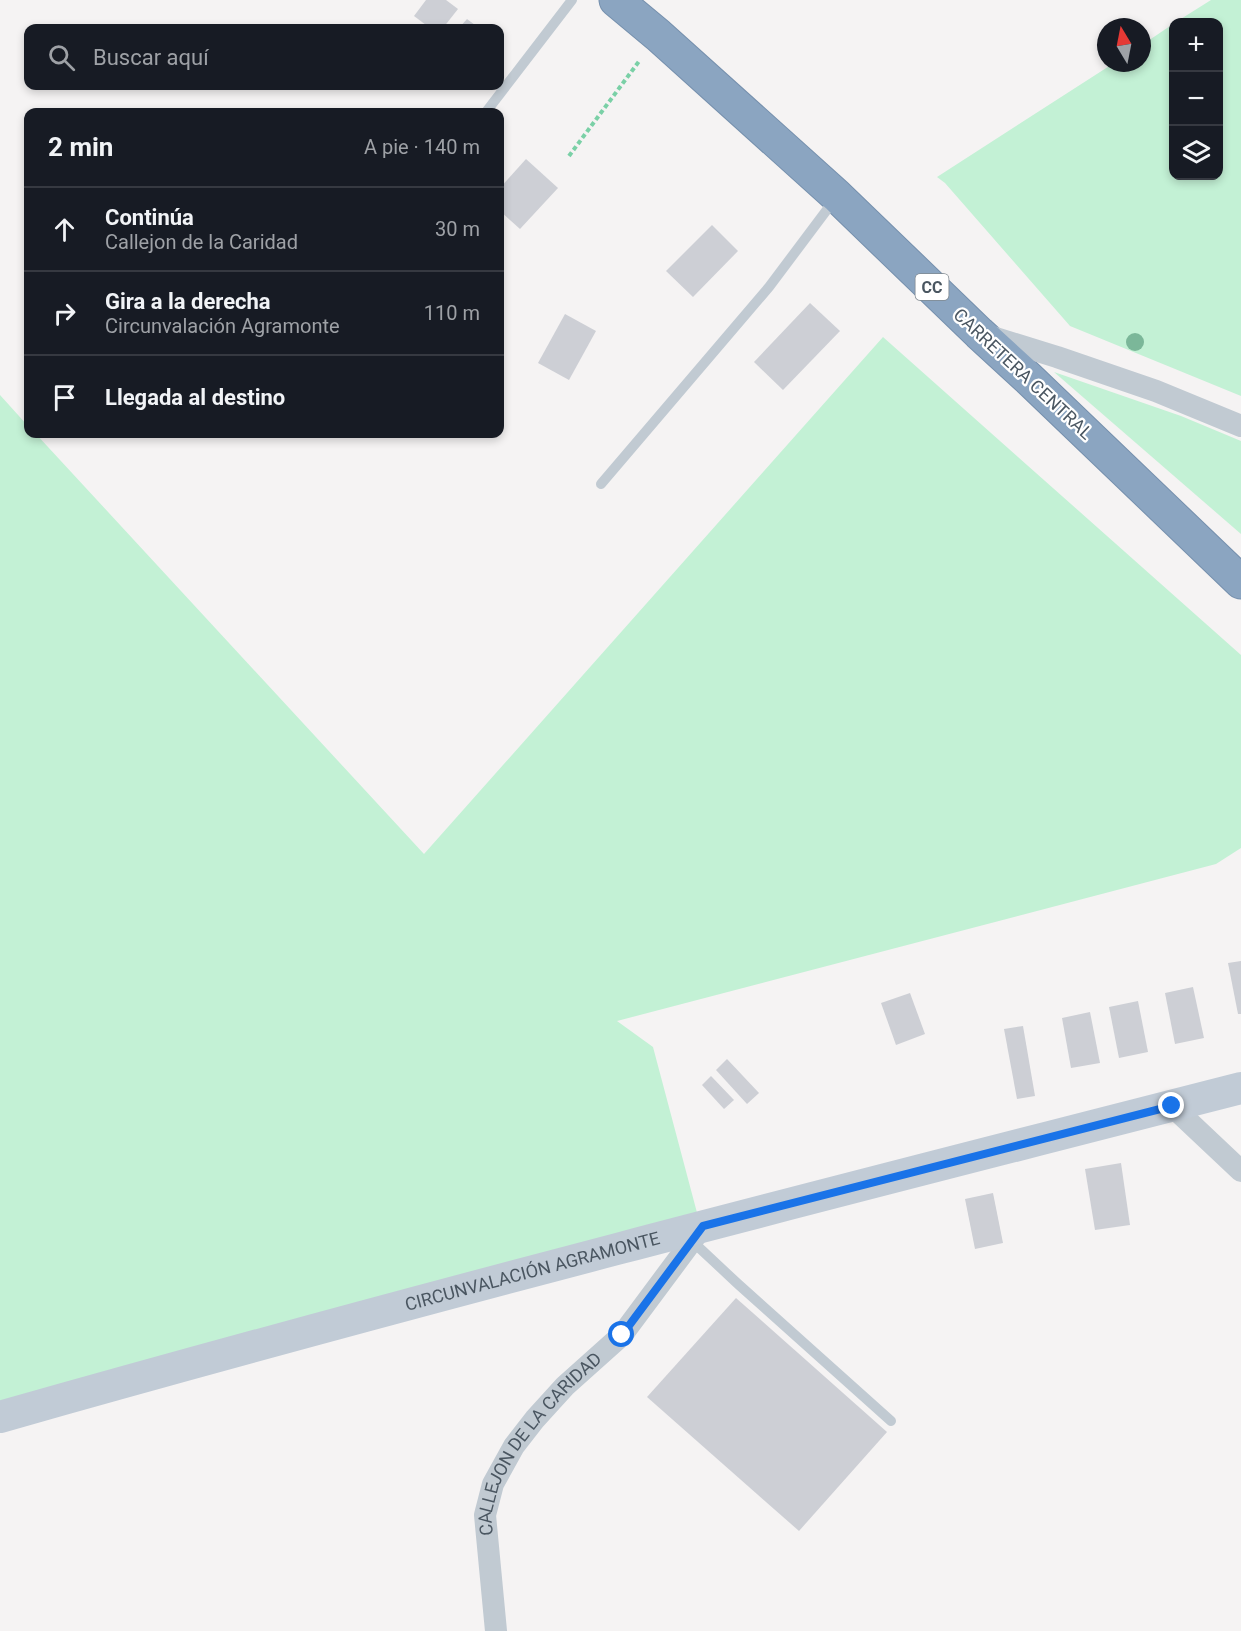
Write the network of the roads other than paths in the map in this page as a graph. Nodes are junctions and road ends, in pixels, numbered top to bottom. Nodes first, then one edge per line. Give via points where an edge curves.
1 (572, 0) edge
2 (616, 0) edge
3 (504, 89) edge
4 (503, 90) edge
5 (489, 108) edge
6 (837, 196) junction
7 (979, 333) junction
8 (1241, 426) edge
9 (601, 484) dead end
10 (1241, 582) edge
11 (1241, 1088) edge
12 (1172, 1106) junction
13 (1241, 1171) edge
14 (697, 1234) junction
15 (0, 1417) edge
16 (891, 1421) dead end
17 (496, 1631) edge

1 - 3 lane
2 - 6 highway, CARRETERA CENTRAL / CC
4 - 5 lane
6 - 7 highway, CARRETERA CENTRAL / CC
6 - 9 lane via 769,287
7 - 8 street via 1145,387
7 - 10 highway, CARRETERA CENTRAL / CC
11 - 12 main road, CIRCUNVALACIÓN AGRAMONTE
12 - 13 street
12 - 14 main road, CIRCUNVALACIÓN AGRAMONTE
14 - 15 main road, CIRCUNVALACIÓN AGRAMONTE
14 - 16 lane via 738,1284
14 - 17 street, CALLEJON DE LA CARIDAD via 622,1335 535,1419 493,1484 484,1515

